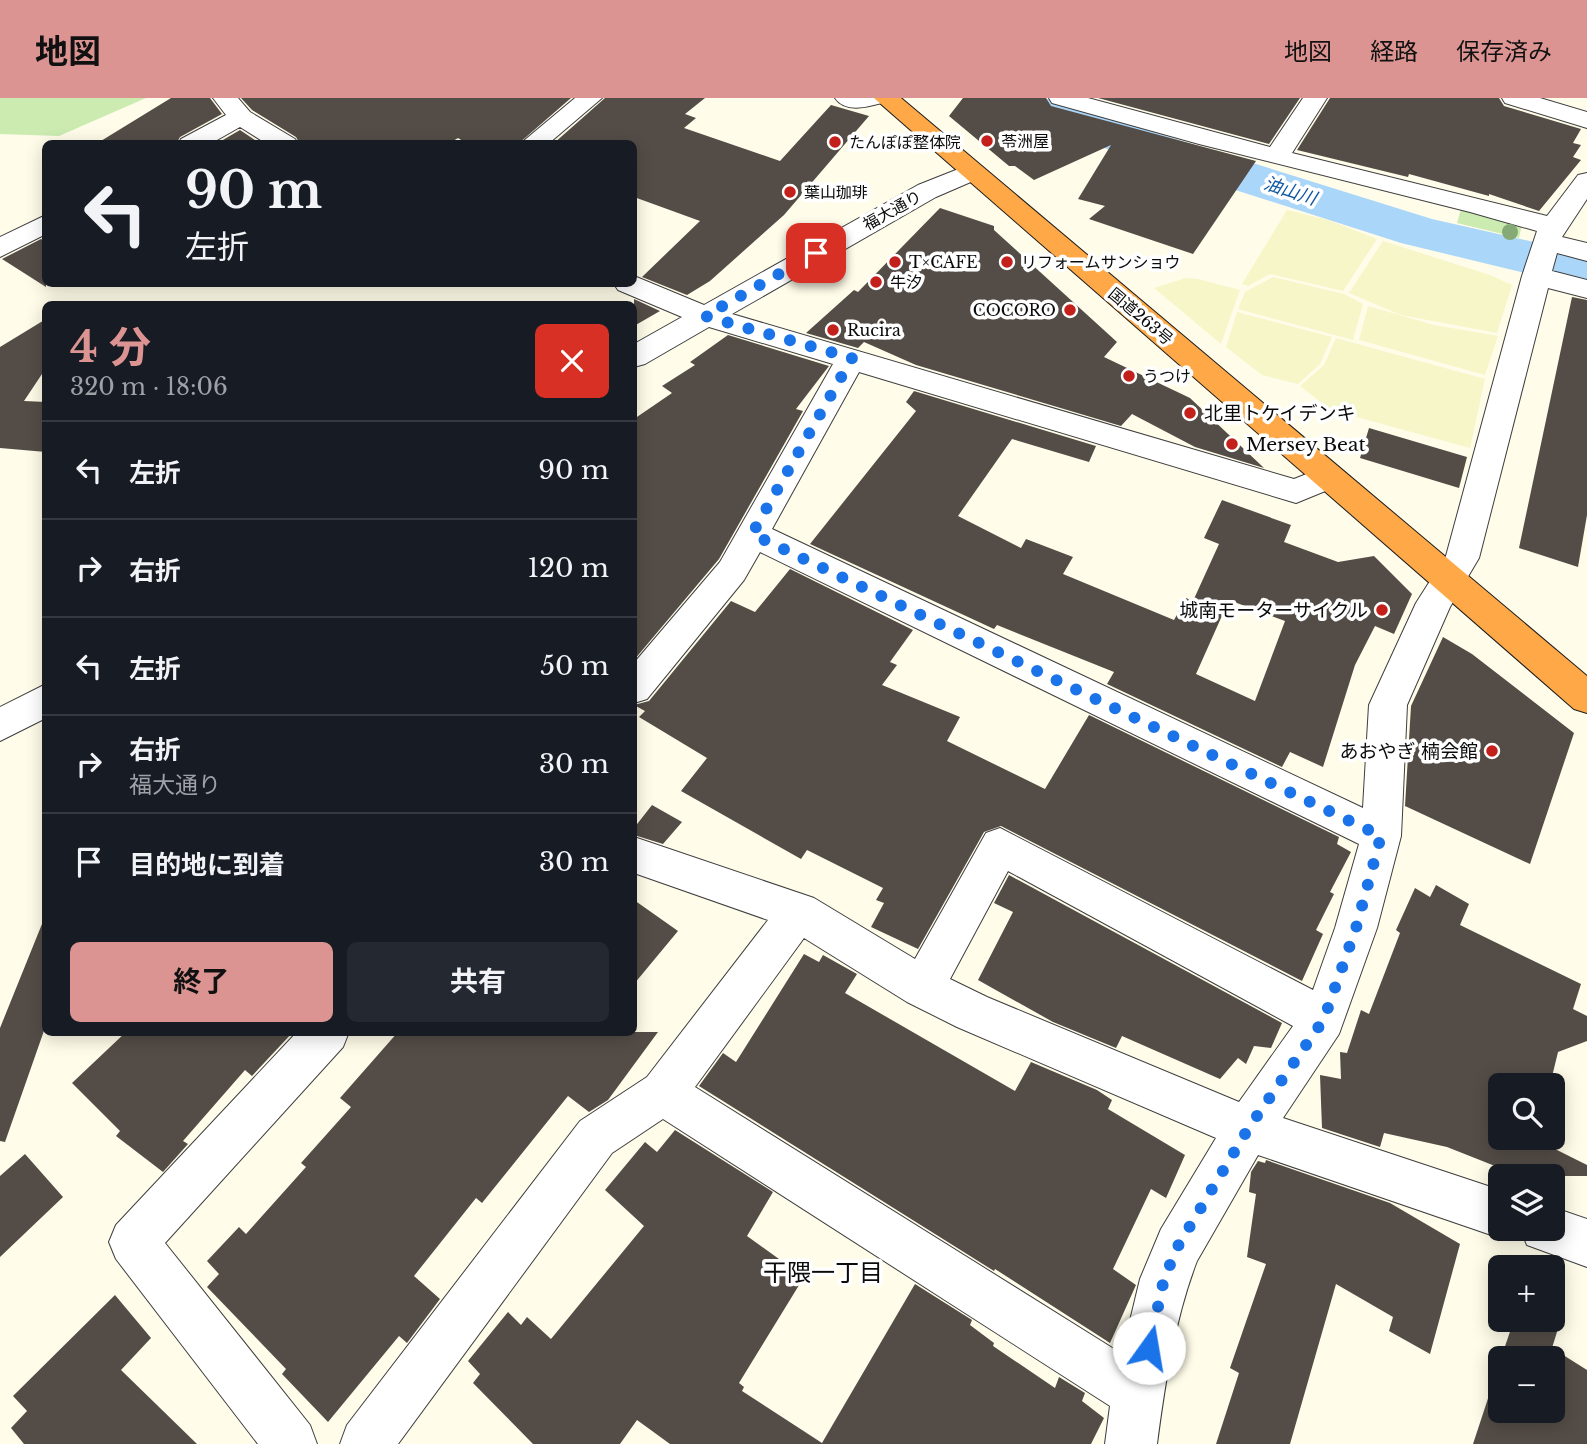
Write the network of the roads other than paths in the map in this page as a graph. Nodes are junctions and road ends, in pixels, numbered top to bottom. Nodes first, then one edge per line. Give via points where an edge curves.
1 (590, 98) edge
2 (847, 98) edge
3 (873, 98) edge
4 (886, 98) edge
5 (1061, 98) edge
6 (1154, 98) edge
7 (1315, 98) edge
8 (1514, 98) edge
9 (233, 107) edge
10 (1135, 120) junction
11 (1587, 120) edge
12 (195, 140) edge
13 (280, 140) edge
14 (537, 140) edge
15 (1277, 156) junction
16 (971, 172) junction
17 (1587, 181) edge
18 (42, 225) edge
19 (1549, 234) junction
20 (0, 248) edge
21 (1587, 252) edge
22 (1536, 276) junction
23 (635, 287) edge
24 (1587, 289) edge
25 (705, 316) junction
26 (637, 355) edge
27 (852, 358) junction
28 (1329, 477) junction
29 (752, 534) junction
30 (1449, 579) junction
31 (637, 684) edge
32 (1587, 698) edge
33 (42, 701) edge
34 (0, 725) edge
35 (1381, 836) junction
36 (637, 856) edge
37 (799, 912) junction
38 (922, 987) junction
39 (1324, 1019) junction
40 (323, 1036) edge
41 (663, 1093) junction
42 (1248, 1129) junction
43 (1488, 1210) edge
44 (1565, 1235) edge
45 (1587, 1243) edge
46 (1138, 1394) junction
47 (291, 1444) edge
48 (366, 1444) edge
49 (1131, 1444) edge

1 - 14 street
2 - 3 street
4 - 16 highway, 国道263号
5 - 10 street
6 - 10 street
7 - 15 street
8 - 11 street
9 - 12 street
9 - 13 street
10 - 15 street
15 - 19 street via 1456,198
16 - 25 street, 福大通り via 927,191
16 - 28 highway, 国道263号
17 - 19 street
18 - 20 street
19 - 21 street
19 - 22 street
22 - 24 street
22 - 30 street via 1462,558
23 - 25 street
25 - 26 street, 福大通り
25 - 27 street
27 - 28 street via 1296,491
27 - 29 street
28 - 30 highway, 国道263号
29 - 31 street via 732,570
29 - 35 street
30 - 32 highway, 国道263号
30 - 35 street via 1388,705
33 - 34 street
35 - 39 street
36 - 37 street
37 - 38 street
37 - 41 street
38 - 39 street via 1000,846
38 - 42 street
39 - 42 street
40 - 47 street via 133,1242
41 - 46 street
41 - 48 street via 596,1137
42 - 43 street
42 - 46 street via 1178,1246 1164,1279
44 - 45 street
46 - 49 street

